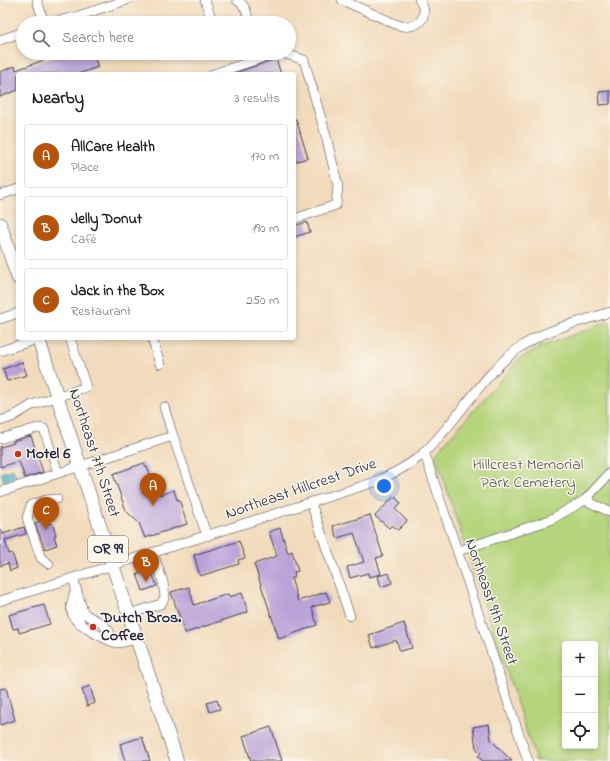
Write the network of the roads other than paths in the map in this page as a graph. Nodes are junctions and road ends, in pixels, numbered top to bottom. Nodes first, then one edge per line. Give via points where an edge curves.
1 (37, 0) edge
2 (127, 0) edge
3 (205, 0) edge
4 (237, 0) edge
5 (342, 0) edge
6 (419, 0) edge
7 (42, 16) edge
8 (78, 16) edge
9 (211, 16) edge
10 (247, 16) edge
11 (16, 34) edge
12 (0, 40) edge
13 (296, 57) edge
14 (256, 60) edge
15 (219, 72) edge
16 (16, 190) edge
17 (0, 194) edge
18 (296, 218) edge
19 (0, 224) edge
20 (16, 267) edge
21 (610, 313) edge
22 (16, 314) edge
23 (0, 319) edge
24 (32, 340) edge
25 (39, 340) edge
26 (71, 340) edge
27 (153, 340) edge
28 (0, 351) edge
29 (160, 364) dead end
30 (57, 398) junction
31 (164, 407) dead end
32 (0, 421) edge
33 (173, 436) junction
34 (0, 439) edge
35 (424, 452) junction
36 (80, 466) junction
37 (58, 473) junction
38 (610, 474) edge
39 (0, 492) edge
40 (57, 499) dead end
41 (584, 500) junction
42 (311, 503) junction
43 (610, 512) edge
44 (207, 536) junction
45 (458, 551) junction
46 (153, 553) junction
47 (49, 564) dead end
48 (113, 566) junction
49 (73, 578) junction
50 (76, 589) junction
51 (0, 601) edge
52 (80, 606) junction
53 (129, 614) junction
54 (350, 616) dead end
55 (82, 626) junction
56 (137, 638) junction
57 (112, 641) junction
58 (177, 761) edge
59 (528, 761) edge

1 - 7 street
2 - 8 street
3 - 9 street
4 - 10 street via 245,8
5 - 6 street via 399,25 411,26 417,24 424,14 424,8
11 - 12 street
13 - 18 street via 304,60 338,186 336,205
14 - 15 street
16 - 17 street
19 - 20 highway
21 - 35 street, Northeast Hillcrest Drive via 542,334 520,347 499,365
22 - 23 street
24 - 28 street
25 - 30 highway, Northeast 7th Street / OR 99
26 - 30 street via 86,387
27 - 29 street
30 - 32 street via 32,405 12,418
30 - 36 highway, Northeast 7th Street / OR 99
31 - 33 street
33 - 36 street
33 - 44 street
34 - 37 street via 37,428 44,429
35 - 42 street, Northeast Hillcrest Drive via 404,467 375,482
35 - 45 street, Northeast 9th Street
36 - 37 street
36 - 48 highway, Northeast 7th Street / OR 99
37 - 39 street
38 - 41 street
40 - 47 street via 31,506 27,518 40,558
41 - 43 street
41 - 45 street via 550,520
42 - 44 street, Northeast Hillcrest Drive
42 - 54 street
44 - 46 street, Northeast Hillcrest Drive
45 - 59 street, Northeast 9th Street
46 - 48 street, Northeast Hillcrest Drive
46 - 53 street via 166,597 161,604
48 - 49 street, Northeast Hillcrest Drive
48 - 53 highway, Northeast 7th Street / OR 99
49 - 50 street
49 - 51 street, Northeast Hillcrest Drive
50 - 52 street
50 - 55 street via 71,614
52 - 55 street via 78,617
52 - 57 street via 88,616 103,624 109,631
53 - 56 highway, Northeast 7th Street / OR 99
55 - 57 street
56 - 57 street via 120,643
56 - 58 highway, Northeast 7th Street / OR 99

